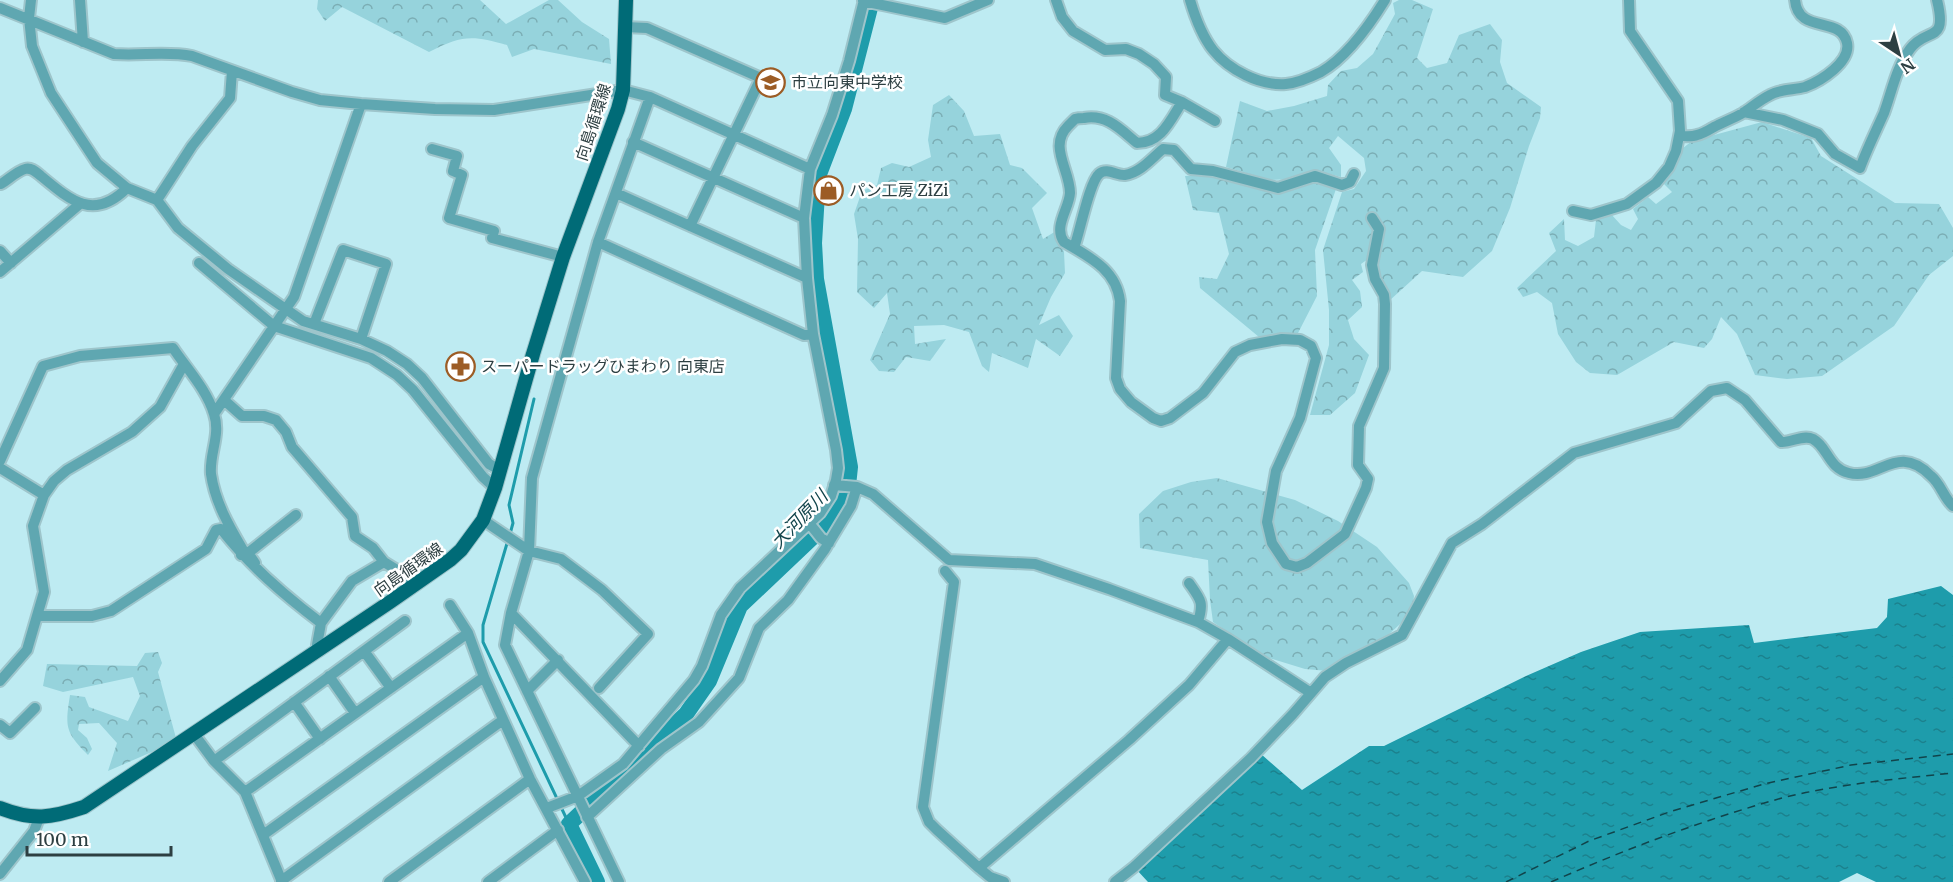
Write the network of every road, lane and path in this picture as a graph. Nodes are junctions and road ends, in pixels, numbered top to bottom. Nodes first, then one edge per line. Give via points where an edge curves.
1 (31, 0) edge
2 (80, 0) edge
3 (626, 0) edge
4 (863, 0) edge
5 (988, 0) edge
6 (1056, 0) edge
7 (1190, 0) edge
8 (1384, 0) edge
9 (1629, 0) edge
10 (1795, 0) edge
11 (1936, 0) edge
12 (0, 8) edge
13 (28, 18) junction
14 (625, 27) junction
15 (83, 42) junction
16 (232, 71) junction
17 (623, 90) junction
18 (650, 97) junction
19 (1182, 102) junction
20 (361, 104) junction
21 (1744, 112) junction
22 (1215, 121) dead end
23 (732, 135) junction
24 (1679, 136) junction
25 (633, 142) junction
26 (432, 149) dead end
27 (810, 169) junction
28 (1354, 174) dead end
29 (713, 178) junction
30 (1, 184) edge
31 (127, 188) junction
32 (616, 193) junction
33 (158, 200) junction
34 (81, 203) junction
35 (1573, 211) dead end
36 (804, 218) junction
37 (1372, 218) dead end
38 (690, 226) junction
39 (598, 242) junction
40 (1074, 248) junction
41 (0, 251) edge
42 (563, 257) junction
43 (11, 263) junction
44 (199, 263) dead end
45 (0, 272) edge
46 (807, 278) junction
47 (286, 309) junction
48 (314, 324) junction
49 (274, 326) junction
50 (813, 334) junction
51 (362, 339) junction
52 (184, 364) junction
53 (224, 400) junction
54 (214, 414) junction
55 (0, 461) edge
56 (0, 468) edge
57 (500, 470) junction
58 (839, 485) junction
59 (857, 487) junction
60 (495, 488) junction
61 (44, 495) junction
62 (1953, 506) edge
63 (296, 515) dead end
64 (809, 523) junction
65 (489, 524) junction
66 (825, 540) junction
67 (525, 547) junction
68 (241, 555) junction
69 (384, 562) junction
70 (257, 571) junction
71 (945, 571) dead end
72 (418, 583) junction
73 (1189, 583) dead end
74 (450, 605) dead end
75 (511, 613) junction
76 (37, 616) junction
77 (405, 621) dead end
78 (321, 622) junction
79 (1198, 622) junction
80 (468, 633) junction
81 (1228, 639) junction
82 (320, 650) junction
83 (364, 651) junction
84 (558, 660) junction
85 (329, 676) junction
86 (484, 677) junction
87 (0, 681) edge
88 (391, 688) junction
89 (599, 688) dead end
90 (527, 691) junction
91 (1311, 693) junction
92 (294, 702) junction
93 (35, 708) dead end
94 (355, 713) junction
95 (503, 720) junction
96 (0, 725) edge
97 (194, 734) junction
98 (320, 739) junction
99 (639, 746) junction
100 (214, 761) junction
101 (623, 764) junction
102 (633, 777) junction
103 (530, 779) junction
104 (245, 792) junction
105 (574, 797) junction
106 (0, 808) edge
107 (547, 808) junction
108 (587, 817) junction
109 (39, 818) junction
110 (558, 830) junction
111 (263, 835) junction
112 (979, 868) junction
113 (0, 874) edge
114 (580, 880) edge
115 (281, 881) edge
116 (389, 882) edge
117 (488, 882) edge
118 (619, 882) edge
119 (1004, 882) edge
120 (1115, 882) edge

1 - 13 street
2 - 15 street
3 - 14 main road, 向島循環線
4 - 5 street via 945,18
4 - 27 street via 849,61
6 - 19 street via 1073,31 1105,50 1126,49 1139,54 1166,77 1166,95
7 - 8 street via 1209,42 1228,65 1242,74 1286,84 1333,64 1375,17
9 - 24 street via 1630,31 1678,101
10 - 21 street via 1804,18 1840,31 1847,52 1817,82 1773,93
11 - 21 street via 1940,26 1911,47 1860,168 1834,154 1818,134 1783,120
12 - 13 street
13 - 15 street
13 - 31 street via 32,46 51,93 97,163
14 - 17 main road, 向島循環線
14 - 23 street via 647,28 760,78
15 - 16 street via 114,54 192,56
16 - 20 street via 320,100
16 - 33 street via 230,98 192,146
17 - 18 street
17 - 20 street via 494,110
17 - 42 main road, 向島循環線
18 - 23 street
18 - 25 street
19 - 22 street
19 - 40 street via 1160,136 1147,143 1137,143 1111,121 1094,116 1075,119 1064,130 1060,155 1070,192 1060,237
20 - 47 street via 294,297
21 - 24 street via 1697,135
23 - 27 street
23 - 29 street
24 - 35 street via 1669,167 1642,195 1628,204 1591,215
25 - 29 street
25 - 32 street
26 - 42 street via 457,156 453,171 462,175 449,218 494,231 492,238
27 - 36 street
28 - 40 street via 1350,182 1342,185 1315,176 1278,188 1191,169 1174,150 1163,149 1136,172 1100,172 1093,182
29 - 36 street
29 - 38 street
30 - 34 street via 26,168 32,169
31 - 33 street
31 - 34 street via 102,206
32 - 38 street
32 - 39 street
33 - 47 street via 178,228
34 - 43 street
36 - 46 street
37 - 40 street via 1379,229 1372,266 1384,295 1385,324 1384,368 1359,426 1358,465 1368,479 1345,534 1296,567 1286,564 1272,543 1267,522 1276,471 1300,418 1316,358 1311,346 1300,340 1282,339 1250,345 1235,352 1203,393 1170,418 1153,418 1131,402 1116,378 1119,289 1101,264
38 - 46 street
39 - 50 street via 804,335
39 - 67 street via 532,478
41 - 43 street
42 - 57 main road, 向島循環線
43 - 45 street
44 - 49 street
46 - 50 street
47 - 48 street
47 - 49 street
48 - 51 street
48 - 51 street via 343,250 386,264
49 - 53 street
49 - 60 street via 371,358 392,371 413,390
50 - 58 street
51 - 57 street via 407,364 422,378 489,464
52 - 54 street
52 - 55 street via 173,348 80,356 43,366
52 - 61 street via 160,407 132,432 67,470
53 - 54 street
53 - 69 street via 242,416 276,420 292,447 352,517 355,536 373,548
54 - 68 street via 217,432 211,472 220,510 243,550
56 - 61 street
57 - 60 main road, 向島循環線
58 - 59 street
58 - 64 street
59 - 66 street via 851,506
59 - 79 street via 873,494 949,560 1035,564
60 - 65 main road, 向島循環線
61 - 76 street via 33,526 44,592
62 - 91 street via 1931,476 1915,464 1893,462 1860,474 1846,473 1812,439 1781,442 1745,400 1727,388 1711,391 1676,423 1574,453 1452,543 1402,635 1346,663 1325,677
63 - 70 street via 248,553 259,567
64 - 66 street
64 - 99 street via 740,588 721,615 694,680
65 - 67 street
65 - 72 main road, 向島循環線
66 - 102 street via 788,600 759,628 739,678 699,722 661,749
67 - 75 street
67 - 89 street via 561,559 602,590 648,634
68 - 70 street
68 - 76 street via 221,529 216,530 206,549 111,611 92,616
69 - 72 street
69 - 78 street via 352,581
70 - 78 street
71 - 112 street via 954,582 923,807 929,822
72 - 82 main road, 向島循環線
73 - 79 street via 1201,599
74 - 80 street
75 - 84 street
75 - 90 street via 506,645
76 - 87 street via 27,650
77 - 83 street
78 - 82 street via 317,645
79 - 81 street
80 - 86 street
80 - 88 street
81 - 91 street
81 - 112 street via 1190,685
82 - 97 main road, 向島循環線
83 - 85 street
83 - 88 street
84 - 90 street
84 - 99 street
85 - 92 street
85 - 94 street
86 - 95 street
86 - 111 street
88 - 94 street
90 - 105 street
91 - 120 street via 1251,758
92 - 98 street
92 - 100 street
93 - 96 street via 10,733
94 - 98 street
95 - 103 street
95 - 115 street
97 - 100 street
97 - 109 main road, 向島循環線 via 84,807
98 - 104 street
99 - 101 street
100 - 104 street
101 - 102 street
101 - 105 street
102 - 108 street
103 - 107 street
103 - 116 street
104 - 111 street
105 - 107 street
105 - 108 street
106 - 109 main road, 向島循環線
107 - 110 street
108 - 118 street
109 - 113 street via 34,831
110 - 114 street
110 - 117 street
111 - 115 street
112 - 119 street

